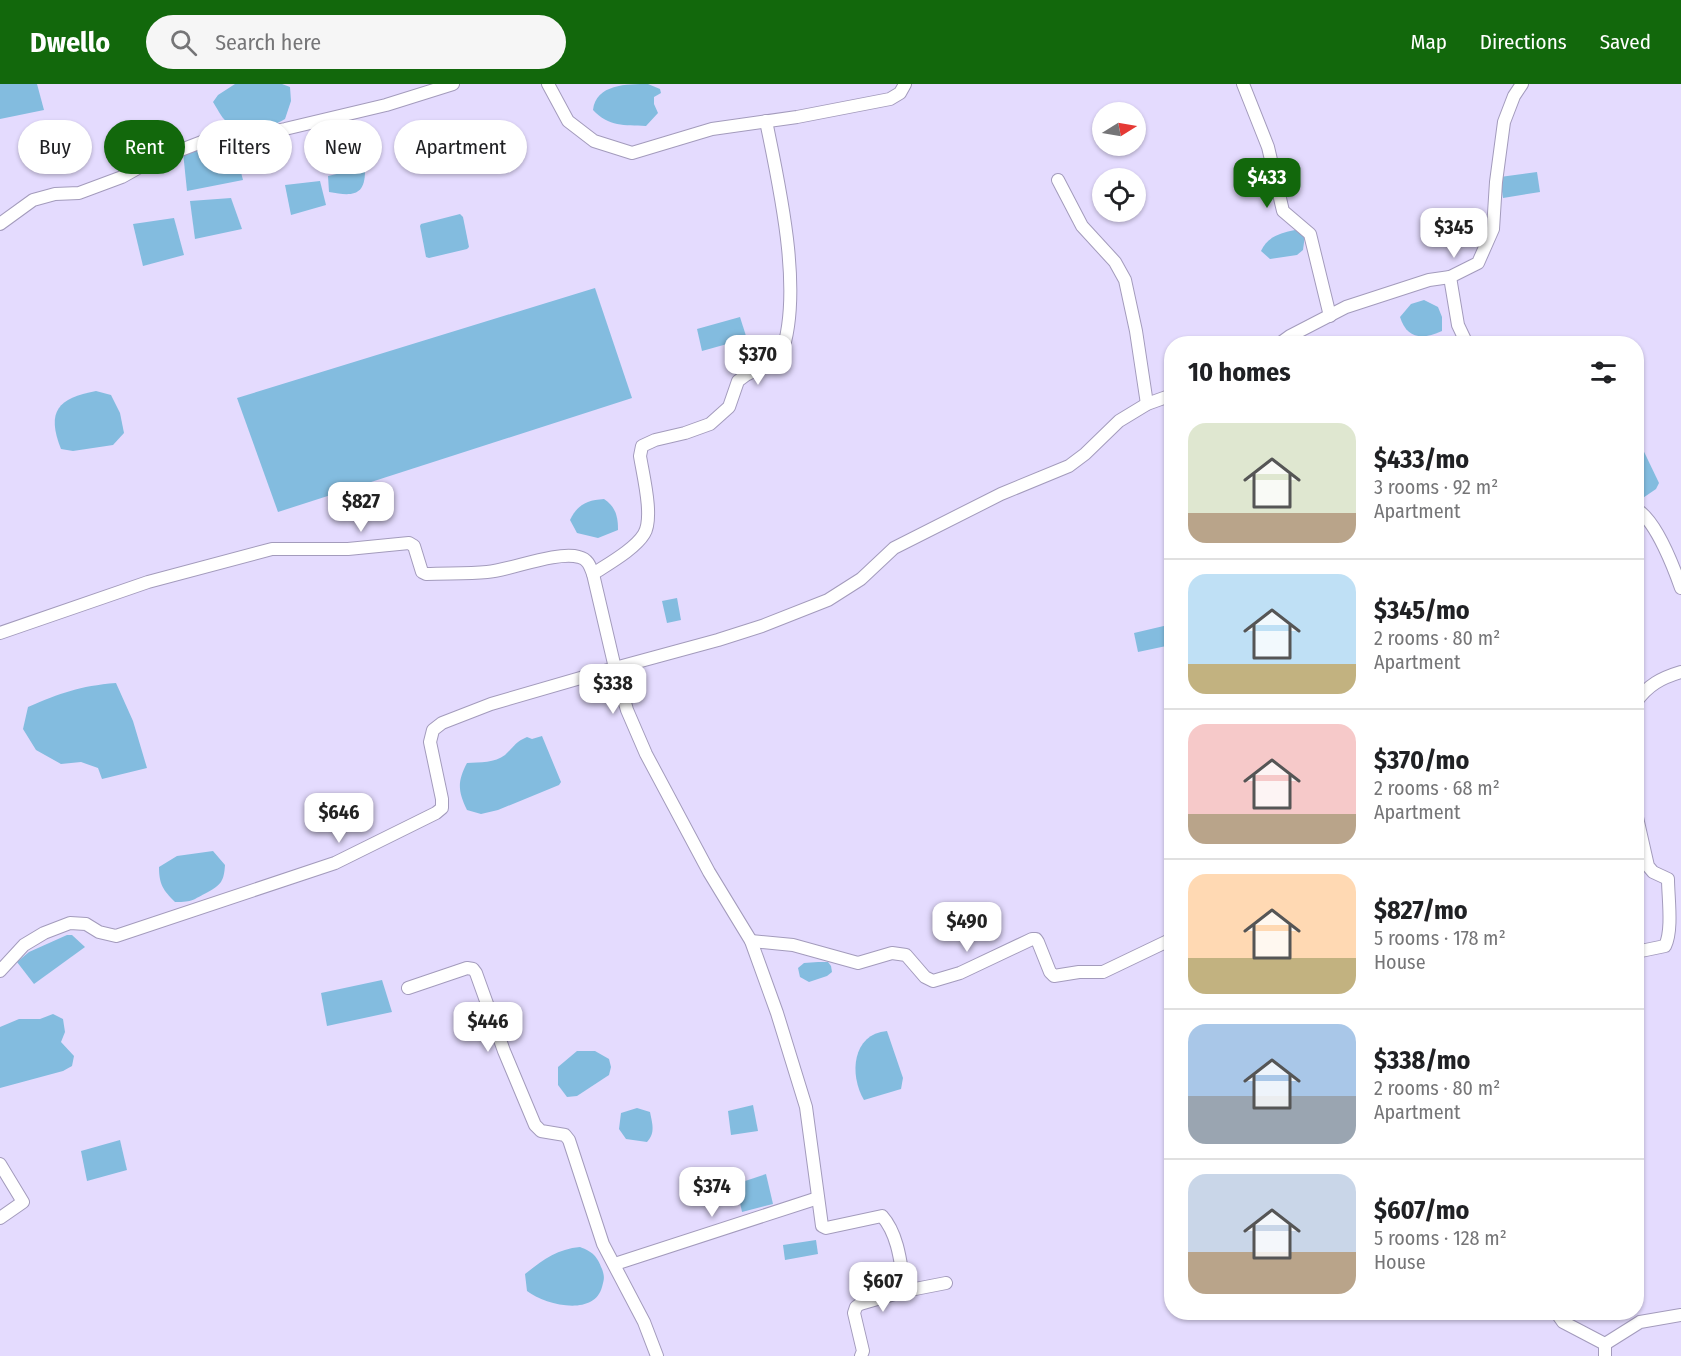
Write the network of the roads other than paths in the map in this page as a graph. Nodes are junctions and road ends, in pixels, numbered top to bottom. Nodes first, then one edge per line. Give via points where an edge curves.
1 (453, 84) edge
2 (548, 84) edge
3 (904, 84) edge
4 (1243, 84) edge
5 (1522, 84) edge
6 (766, 121) junction
7 (1058, 180) dead end
8 (0, 224) edge
9 (1450, 277) junction
10 (1330, 316) junction
11 (1292, 336) edge
12 (1463, 336) edge
13 (1164, 399) edge
14 (1147, 404) junction
15 (1644, 515) edge
16 (1677, 562) edge
17 (593, 574) junction
18 (1681, 588) edge
19 (0, 633) edge
20 (615, 668) junction
21 (1681, 672) edge
22 (1644, 690) edge
23 (1644, 848) edge
24 (751, 941) junction
25 (1164, 943) edge
26 (1644, 950) edge
27 (0, 971) edge
28 (408, 988) dead end
29 (0, 1164) edge
30 (818, 1198) junction
31 (0, 1218) edge
32 (615, 1264) junction
33 (946, 1283) dead end
34 (905, 1291) junction
35 (1681, 1315) edge
36 (1644, 1316) edge
37 (1562, 1320) edge
38 (1634, 1320) edge
39 (1605, 1350) edge
40 (657, 1356) edge
41 (861, 1356) edge

1 - 8 street via 285,129 212,138 79,193 33,200
2 - 6 street via 568,121 594,141 632,153 712,129
3 - 6 street via 900,93 890,99
4 - 10 street via 1268,147 1283,211 1310,234
5 - 9 street via 1504,122 1493,229 1478,263
6 - 17 street via 789,264 789,311 781,355 738,381 729,407 710,424 642,446 649,523 645,534
7 - 14 street via 1082,226 1115,262 1125,280
9 - 10 street via 1383,294
9 - 12 street
10 - 11 street
13 - 14 street
14 - 20 street via 1119,421 1069,466 1001,494 894,548 861,579 828,600 762,626
15 - 16 street
16 - 18 street
17 - 19 street via 589,563 570,556 488,572 426,574 409,543 348,549 272,549 148,582
17 - 20 street
20 - 24 street via 646,754
20 - 27 street via 491,704 442,723 433,730 430,742 442,807 345,858 116,936 86,924 70,923 24,945
21 - 22 street via 1660,678
23 - 26 street via 1648,866 1668,879 1669,928 1665,946
24 - 25 street via 792,945 858,963 892,952 906,955 933,981 960,973 1032,939 1038,942 1054,976 1103,972
24 - 30 street via 806,1107
28 - 32 street via 473,969 527,1110 541,1131 565,1135 568,1140 603,1244
29 - 31 street via 23,1202
30 - 32 street
30 - 34 street via 820,1222 826,1228 878,1216 885,1218 897,1247
32 - 40 street
33 - 34 street
34 - 41 street via 856,1307
35 - 36 street
37 - 39 street
38 - 39 street

